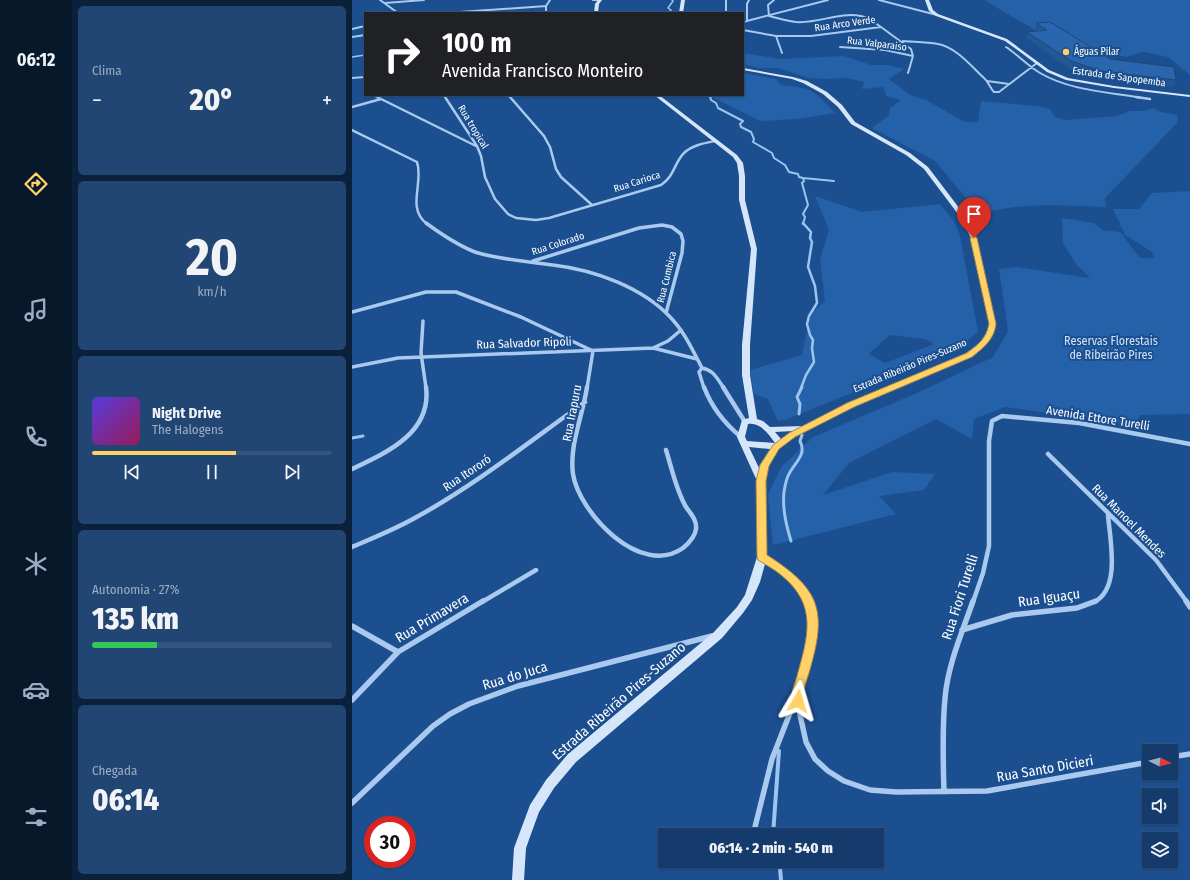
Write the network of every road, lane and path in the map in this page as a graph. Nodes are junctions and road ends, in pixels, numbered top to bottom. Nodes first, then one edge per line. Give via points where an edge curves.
1 (380, 0) edge
2 (424, 0) edge
3 (550, 0) edge
4 (593, 0) edge
5 (600, 0) edge
6 (683, 0) edge
7 (726, 0) edge
8 (749, 0) edge
9 (774, 0) edge
10 (828, 0) edge
11 (879, 0) edge
12 (927, 0) edge
13 (385, 3) junction
14 (546, 6) junction
15 (397, 12) edge
16 (459, 12) edge
17 (546, 12) edge
18 (596, 12) edge
19 (681, 12) edge
20 (726, 12) edge
21 (937, 15) junction
22 (769, 16) junction
23 (747, 21) junction
24 (744, 22) edge
25 (364, 26) edge
26 (881, 27) junction
27 (353, 28) edge
28 (744, 30) edge
29 (364, 35) edge
30 (776, 36) junction
31 (352, 37) edge
32 (902, 41) junction
33 (840, 47) dead end
34 (1006, 47) dead end
35 (782, 53) dead end
36 (913, 56) junction
37 (1037, 63) junction
38 (1032, 66) junction
39 (744, 69) edge
40 (908, 73) dead end
41 (364, 77) edge
42 (352, 78) edge
43 (987, 81) junction
44 (1009, 84) junction
45 (375, 96) edge
46 (445, 96) edge
47 (510, 96) edge
48 (657, 96) edge
49 (1190, 96) edge
50 (381, 99) junction
51 (1150, 99) dead end
52 (352, 107) edge
53 (352, 130) edge
54 (715, 141) junction
55 (476, 147) junction
56 (592, 205) junction
57 (549, 218) joint
58 (672, 227) joint
59 (531, 262) junction
60 (352, 312) edge
61 (666, 313) junction
62 (423, 321) dead end
63 (681, 330) junction
64 (653, 348) junction
65 (593, 351) junction
66 (421, 357) junction
67 (697, 359) junction
68 (352, 367) edge
69 (702, 368) junction
70 (585, 402) junction
71 (1002, 416) joint
72 (749, 421) junction
73 (805, 428) junction
74 (769, 430) junction
75 (742, 440) junction
76 (1190, 444) edge
77 (778, 446) junction
78 (666, 450) dead end
79 (1048, 454) dead end
80 (352, 469) edge
81 (761, 481) junction
82 (1108, 515) junction
83 (352, 547) edge
84 (762, 557) junction
85 (536, 570) dead end
86 (1190, 607) edge
87 (352, 626) edge
88 (962, 630) junction
89 (718, 635) junction
90 (398, 652) junction
91 (798, 693) junction
92 (352, 700) edge
93 (1190, 754) edge
94 (1178, 757) edge
95 (1142, 763) edge
96 (944, 792) junction
97 (352, 803) edge
98 (755, 828) edge
99 (518, 880) edge

1 - 13 street
2 - 13 street
3 - 14 street
4 - 5 street
5 - 18 main road
6 - 19 main road
7 - 20 street
8 - 23 street
9 - 22 street via 768,5
10 - 22 street
11 - 21 street
12 - 21 main road
13 - 15 street
14 - 16 street
14 - 17 street
21 - 37 main road, Estrada de Sapopemba via 1006,40
22 - 23 street
22 - 26 street, Rua Arco Verde via 797,22 857,15 867,17
23 - 24 street
25 - 27 street
26 - 30 street, Rua Arco Verde via 823,36
26 - 32 street
28 - 30 street, Rua Arco Verde
29 - 31 street
30 - 35 street
32 - 36 street via 911,49
32 - 43 street via 947,47
33 - 36 street, Rua Valparaiso via 885,50
34 - 38 street
36 - 40 street
37 - 38 street
37 - 49 main road, Estrada de Sapopemba via 1059,76 1078,82
38 - 44 street
38 - 51 street via 1044,75 1065,84
39 - 73 main road, Estrada Ribeirão Pires-Suzano via 793,78 816,87 832,99 853,123 908,154 926,168 970,228 993,324 986,342 969,355 850,405
41 - 42 street
43 - 44 street
43 - 44 street via 996,93
45 - 50 street
46 - 55 street, Rua tropical
47 - 56 street via 547,141 554,156 557,172
48 - 54 main road
50 - 52 street
50 - 55 street
53 - 59 street, Rua Colorado via 417,162 419,168 416,209 424,221 460,246 485,254
54 - 56 street, Rua Carioca via 697,145 685,152 676,170 666,182
54 - 72 main road via 740,163 742,200 754,249 746,345
55 - 57 street, Rua tropical via 480,152 484,176 505,212 523,221
56 - 57 street, Rua Carioca
58 - 59 street, Rua Colorado via 662,225 639,228
58 - 61 street, Rua Cumbica via 681,234 683,241
59 - 61 street via 585,271 609,279 640,294
60 - 65 street via 426,292 456,292 527,320
61 - 63 street
62 - 66 street
63 - 64 street via 668,341
63 - 67 street
64 - 65 street, Rua Salvador Ripoli
64 - 67 street, Rua Salvador Ripoli
65 - 66 street, Rua Salvador Ripoli
65 - 70 street, Rua Irapuru
66 - 68 street, Rua Salvador Ripoli via 391,359
66 - 80 street via 428,398 418,425 394,448
67 - 69 street
69 - 72 street via 713,372
69 - 75 street via 699,372 700,377 714,410 726,426
70 - 78 street, Rua Irapuru via 572,467 574,482 582,501 612,535 634,548 654,554 676,552 687,546 695,534 696,526 680,495
70 - 83 street, Rua Itororó via 456,494 389,532
71 - 76 street, Avenida Ettore Turelli via 1079,423
71 - 88 street, Rua Fiori Turelli via 990,425 989,546
72 - 74 main road
72 - 75 main road
73 - 74 main road
73 - 77 main road, Estrada Ribeirão Pires-Suzano
74 - 77 main road
75 - 77 main road
75 - 81 main road
77 - 81 main road, Estrada Ribeirão Pires-Suzano via 764,465
79 - 82 street, Rua Manoel Mendes
81 - 84 main road, Estrada Ribeirão Pires-Suzano
82 - 86 street, Rua Manoel Mendes via 1156,560
82 - 88 street, Rua Iguaçu via 1112,556 1111,576 1105,595 1093,604 1080,608 1014,615
84 - 89 main road, Estrada Ribeirão Pires-Suzano via 749,597
84 - 91 street via 785,572 800,587 813,613 814,628
85 - 90 street, Rua Primavera
87 - 90 street
88 - 96 street, Rua Fiori Turelli via 945,697 942,750
89 - 97 street, Rua do Juca via 518,686 469,704 433,726
89 - 99 main road, Estrada Ribeirão Pires-Suzano via 572,758 550,784 534,809 520,848
90 - 92 street, Rua Primavera
91 - 96 street, Rua Santo Dicieri via 806,742 815,759 828,771 844,781 870,790
91 - 98 street via 772,759
93 - 94 street
95 - 96 street, Rua Santo Dicieri via 1003,789

